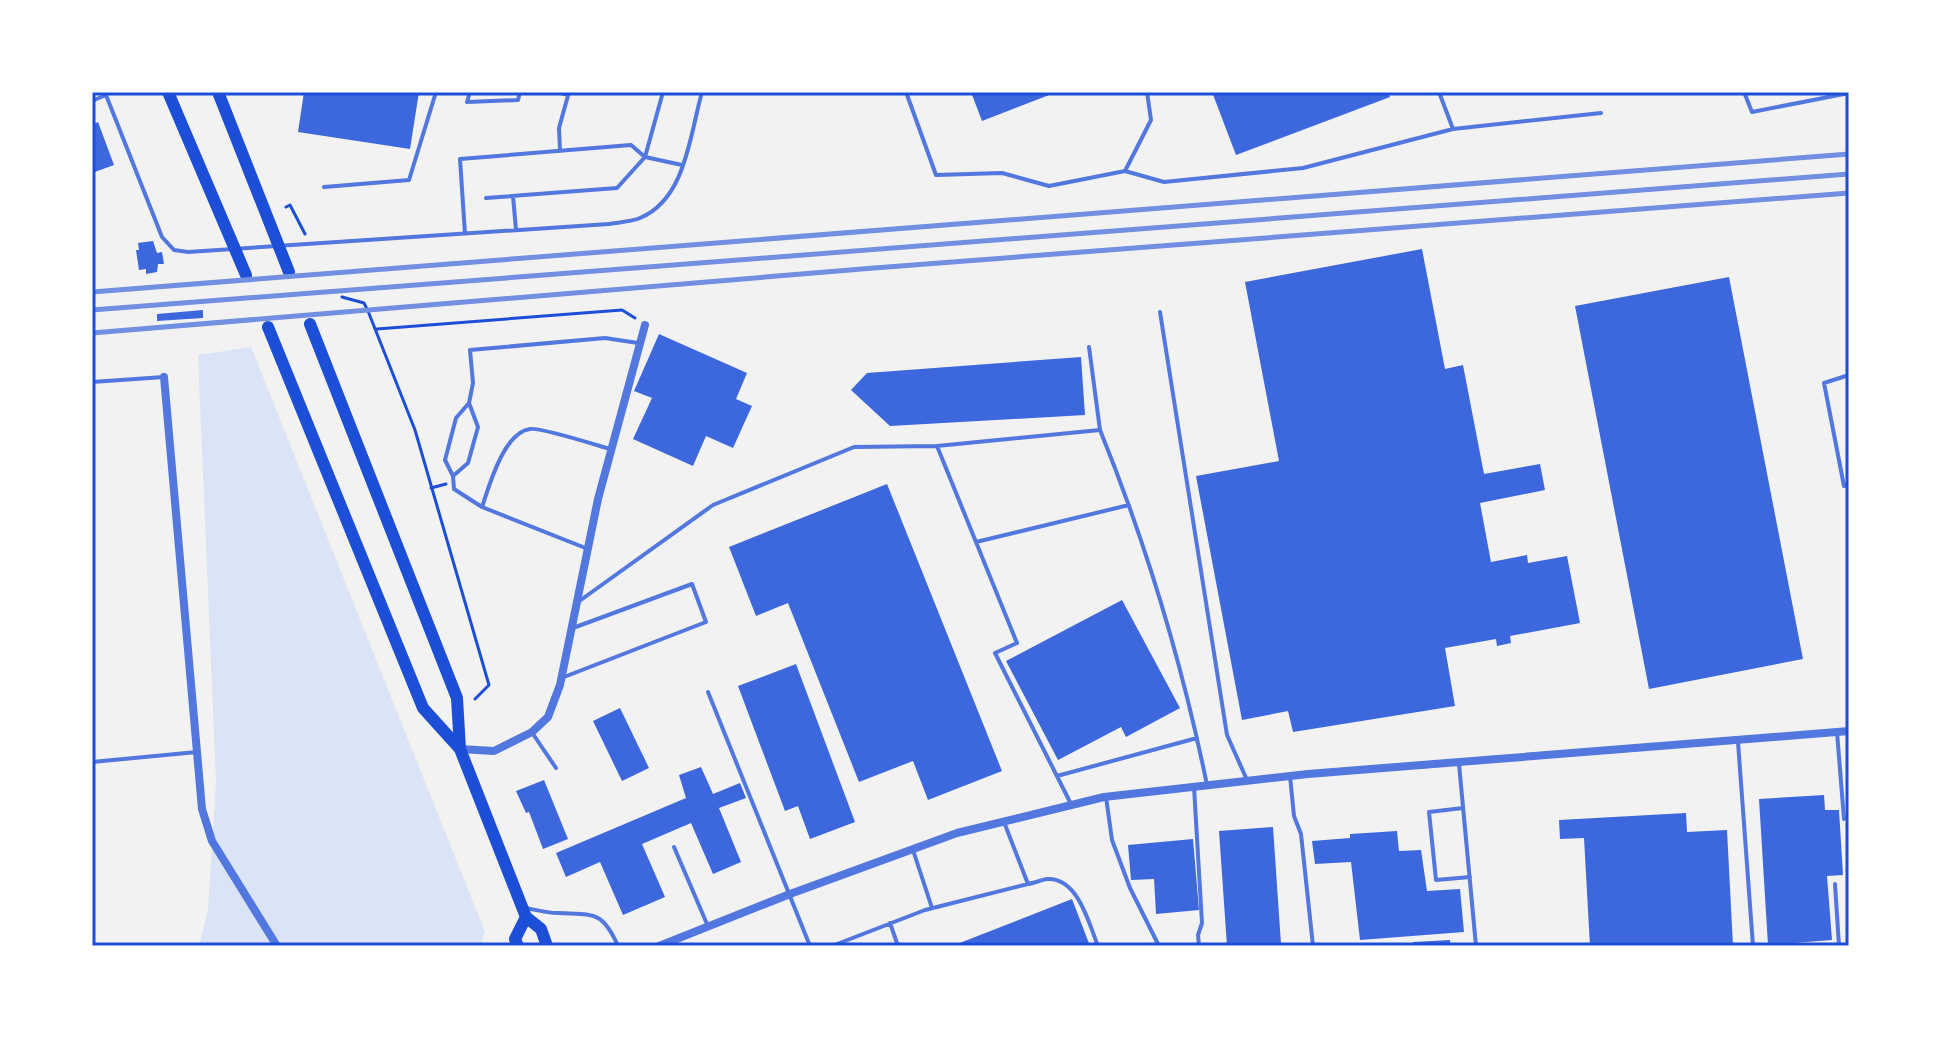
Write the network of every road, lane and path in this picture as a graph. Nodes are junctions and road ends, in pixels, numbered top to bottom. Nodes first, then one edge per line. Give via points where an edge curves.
1 (168, 92) edge
2 (218, 92) edge
3 (436, 92) edge
4 (470, 92) edge
5 (520, 92) edge
6 (558, 92) edge
7 (663, 92) edge
8 (702, 92) edge
9 (906, 92) edge
10 (1147, 92) edge
11 (1439, 92) edge
12 (1744, 92) edge
13 (1849, 93) edge
14 (569, 94) edge
15 (92, 101) edge
16 (1601, 113) dead end
17 (1453, 129) junction
18 (560, 150) junction
19 (645, 157) junction
20 (682, 165) junction
21 (1125, 171) junction
22 (324, 187) dead end
23 (513, 196) junction
24 (486, 198) dead end
25 (286, 207) dead end
26 (516, 230) junction
27 (305, 234) dead end
28 (465, 234) junction
29 (289, 272) dead end
30 (246, 275) dead end
31 (342, 297) dead end
32 (1160, 312) dead end
33 (310, 324) dead end
34 (645, 325) joint
35 (268, 327) dead end
36 (377, 329) junction
37 (640, 344) junction
38 (1089, 347) dead end
39 (1849, 375) edge
40 (164, 377) joint
41 (92, 382) edge
42 (469, 403) junction
43 (1100, 430) junction
44 (937, 446) junction
45 (611, 449) junction
46 (453, 479) junction
47 (1849, 485) edge
48 (431, 488) junction
49 (1130, 505) junction
50 (482, 507) junction
51 (976, 542) junction
52 (588, 549) junction
53 (576, 604) junction
54 (571, 629) junction
55 (561, 678) junction
56 (708, 692) dead end
57 (475, 699) dead end
58 (1849, 731) edge
59 (532, 732) junction
60 (1837, 732) junction
61 (1197, 738) junction
62 (1738, 740) junction
63 (460, 749) junction
64 (197, 752) junction
65 (92, 762) edge
66 (1459, 762) junction
67 (556, 768) dead end
68 (1057, 776) junction
69 (1290, 776) junction
70 (1247, 780) junction
71 (1207, 785) junction
72 (1194, 787) junction
73 (1106, 797) junction
74 (1072, 805) junction
75 (1463, 808) junction
76 (1844, 819) dead end
77 (1004, 822) junction
78 (674, 847) dead end
79 (912, 849) junction
80 (1470, 877) junction
81 (1028, 884) junction
82 (1835, 884) dead end
83 (790, 894) junction
84 (932, 908) junction
85 (524, 912) junction
86 (890, 923) junction
87 (708, 927) junction
88 (854, 938) junction
89 (681, 942) edge
90 (277, 946) edge
91 (518, 946) edge
92 (547, 946) edge
93 (618, 946) edge
94 (659, 946) edge
95 (810, 946) edge
96 (832, 946) edge
97 (858, 946) edge
98 (898, 946) edge
99 (1098, 946) edge
100 (1159, 946) edge
101 (1199, 946) edge
102 (1313, 946) edge
103 (1476, 946) edge
104 (1753, 946) edge
105 (1839, 946) edge

1 - 30 main road
2 - 29 main road
3 - 22 lane via 409,180
4 - 5 lane via 467,102 518,100
6 - 14 lane
7 - 19 lane
8 - 20 lane
9 - 21 lane via 936,175 1002,173 1049,186
10 - 21 lane via 1151,120
11 - 17 lane
12 - 13 lane via 1752,112
14 - 18 lane via 559,128
15 - 28 lane via 106,95 162,237 174,250
16 - 17 lane
17 - 21 lane via 1303,168 1164,182
18 - 19 lane via 631,145
18 - 28 lane via 460,159
19 - 20 lane
19 - 23 lane via 617,188
20 - 26 lane via 677,182 657,208 639,219
23 - 24 lane
23 - 26 lane
25 - 27 path via 290,205
26 - 28 lane
31 - 36 path via 364,303
32 - 70 lane via 1227,735
33 - 63 main road via 457,698
34 - 36 path via 622,310
34 - 37 street
35 - 63 main road via 423,708
36 - 48 path
37 - 42 lane via 605,338 470,350
37 - 45 street
38 - 43 lane
39 - 47 lane via 1824,383 1844,486
40 - 41 lane
40 - 64 street
42 - 46 lane via 456,418 445,460
42 - 46 lane via 478,427 468,463
43 - 44 lane
43 - 49 lane
44 - 51 lane
44 - 53 lane via 854,447 713,505
45 - 50 lane via 531,428 516,435 501,456
45 - 52 street
46 - 48 path
46 - 50 lane via 454,489
48 - 57 path via 489,685
49 - 51 lane
49 - 61 lane via 1168,621
50 - 52 lane
51 - 68 lane via 1017,643 995,653
52 - 53 street
53 - 54 street
54 - 55 street
54 - 55 lane via 692,584 706,622
55 - 59 street via 548,717
56 - 83 lane
58 - 60 street
59 - 63 street via 494,751
59 - 67 lane
60 - 62 street
60 - 76 lane
61 - 68 lane
61 - 71 lane
62 - 66 street
62 - 104 lane
63 - 85 main road
64 - 65 lane
64 - 90 street via 202,809 212,841
66 - 69 street
66 - 75 lane
68 - 74 lane
69 - 70 street
69 - 102 lane
70 - 71 street
71 - 72 street
72 - 73 street
72 - 101 lane
73 - 74 street
73 - 100 lane via 1112,840
74 - 77 street
75 - 80 lane
75 - 80 lane via 1429,812 1436,880
77 - 79 street
77 - 81 lane
78 - 87 lane
79 - 83 street
79 - 84 lane
80 - 103 lane
81 - 84 lane
81 - 99 lane via 1049,879 1065,884 1075,894
82 - 105 lane
83 - 87 street
83 - 95 lane
84 - 86 lane
85 - 91 main road via 515,939
85 - 92 main road via 541,929
85 - 93 lane via 590,913 609,926
86 - 88 lane
86 - 98 lane
87 - 89 street
88 - 96 lane
88 - 97 lane
89 - 94 street

